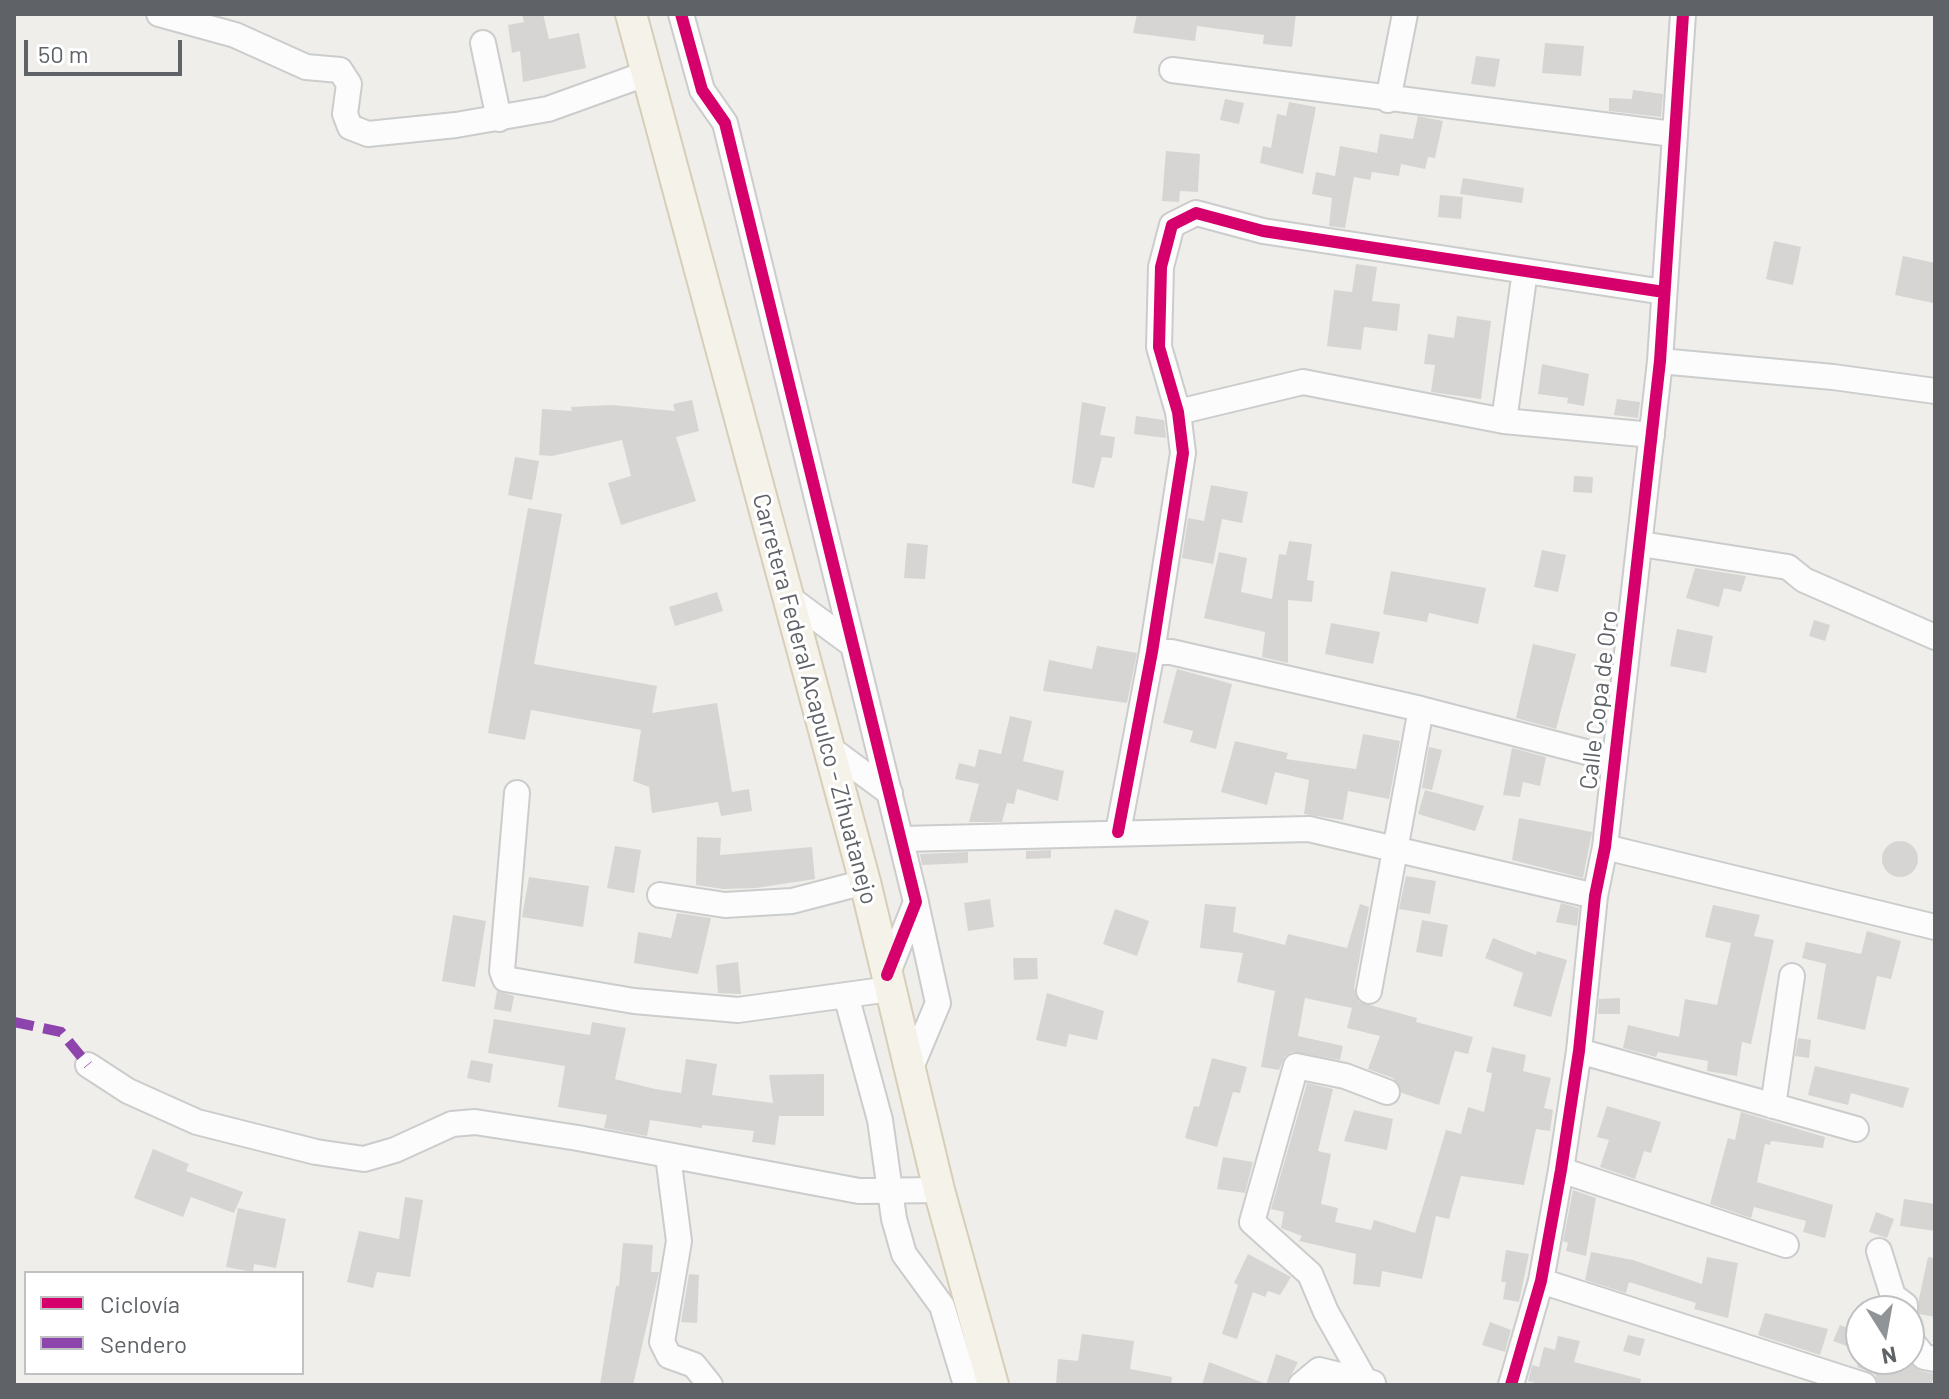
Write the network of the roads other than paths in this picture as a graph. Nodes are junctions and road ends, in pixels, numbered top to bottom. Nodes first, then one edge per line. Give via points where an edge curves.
1 (159, 14) edge
2 (631, 14) edge
3 (681, 14) edge
4 (1405, 14) edge
5 (1683, 14) edge
6 (483, 43) dead end
7 (1172, 70) dead end
8 (648, 73) junction
9 (1388, 100) junction
10 (499, 119) junction
11 (1673, 134) junction
12 (1525, 271) junction
13 (1664, 292) junction
14 (1660, 361) junction
15 (1935, 391) edge
16 (1178, 412) junction
17 (1504, 421) junction
18 (1652, 435) junction
19 (1641, 544) junction
20 (788, 597) junction
21 (1935, 637) edge
22 (853, 645) junction
23 (1152, 652) junction
24 (1421, 709) junction
25 (828, 747) junction
26 (1613, 759) junction
27 (517, 793) dead end
28 (890, 793) junction
29 (1118, 832) junction
30 (901, 839) junction
31 (1605, 847) junction
32 (1397, 850) junction
33 (865, 882) junction
34 (660, 895) dead end
35 (1595, 896) junction
36 (916, 902) junction
37 (1935, 927) edge
38 (1792, 976) dead end
39 (889, 982) junction
40 (1369, 991) dead end
41 (846, 995) junction
42 (1579, 1051) junction
43 (88, 1065) dead end
44 (909, 1072) junction
45 (1387, 1092) dead end
46 (1773, 1106) junction
47 (1856, 1129) dead end
48 (668, 1156) junction
49 (1561, 1170) junction
50 (889, 1189) junction
51 (939, 1190) junction
52 (1786, 1245) dead end
53 (1879, 1251) dead end
54 (1541, 1281) junction
55 (1893, 1295) edge
56 (1372, 1383) edge
57 (1509, 1384) edge
58 (710, 1385) edge
59 (966, 1385) edge
60 (993, 1385) edge
61 (1301, 1385) edge
62 (1864, 1385) edge

1 - 10 street via 235,35 306,67 340,70 349,84 345,114 350,127 368,134
2 - 8 main road, Carretera Federal Acapulco - Zihuatanejo
3 - 22 street via 702,90 725,123
4 - 9 street
5 - 11 street, Calle Copa de Oro
6 - 10 street
7 - 9 street
8 - 10 street via 548,109
8 - 20 main road, Carretera Federal Acapulco - Zihuatanejo
9 - 11 street
11 - 13 street, Calle Copa de Oro
12 - 13 street
12 - 16 street via 1263,231 1196,213 1172,225 1161,267 1159,347
12 - 17 street
13 - 14 street, Calle Copa de Oro
14 - 15 street
14 - 18 street, Calle Copa de Oro
16 - 17 street via 1303,382
16 - 23 street via 1183,453
17 - 18 street
18 - 19 street, Calle Copa de Oro
19 - 21 street via 1788,567 1804,580
19 - 26 street, Calle Copa de Oro
20 - 22 street
20 - 25 main road, Carretera Federal Acapulco - Zihuatanejo
22 - 28 street
23 - 24 street
23 - 29 street
24 - 26 street
24 - 32 street
25 - 28 street
25 - 33 main road, Carretera Federal Acapulco - Zihuatanejo
26 - 31 street, Calle Copa de Oro
27 - 41 street via 505,979 634,1001 738,1010
28 - 30 street
29 - 30 street
29 - 32 street via 1309,829
30 - 36 street
31 - 35 street, Calle Copa de Oro
31 - 37 street
32 - 35 street
32 - 40 street
33 - 34 street via 792,901 725,905
33 - 39 main road, Carretera Federal Acapulco - Zihuatanejo
35 - 42 street, Calle Copa de Oro
36 - 39 street
36 - 44 street via 938,1003
38 - 46 street
39 - 41 street
39 - 44 main road, Carretera Federal Acapulco - Zihuatanejo
41 - 50 street via 880,1120
42 - 46 street
42 - 49 street, Calle Copa de Oro
43 - 48 street via 128,1091 197,1122 316,1152 364,1159 452,1124 475,1122
44 - 51 main road, Carretera Federal Acapulco - Zihuatanejo
45 - 56 street via 1296,1066 1252,1222 1310,1274 1326,1312
46 - 47 street
48 - 50 street via 859,1191
48 - 58 street via 679,1241 662,1342 669,1356 694,1365
49 - 52 street
49 - 54 street, Calle Copa de Oro
50 - 51 street
50 - 59 street via 904,1254 942,1306
51 - 60 main road, Carretera Federal Acapulco - Zihuatanejo
53 - 55 street
54 - 57 street, Calle Copa de Oro
54 - 62 street
56 - 61 street via 1319,1370

